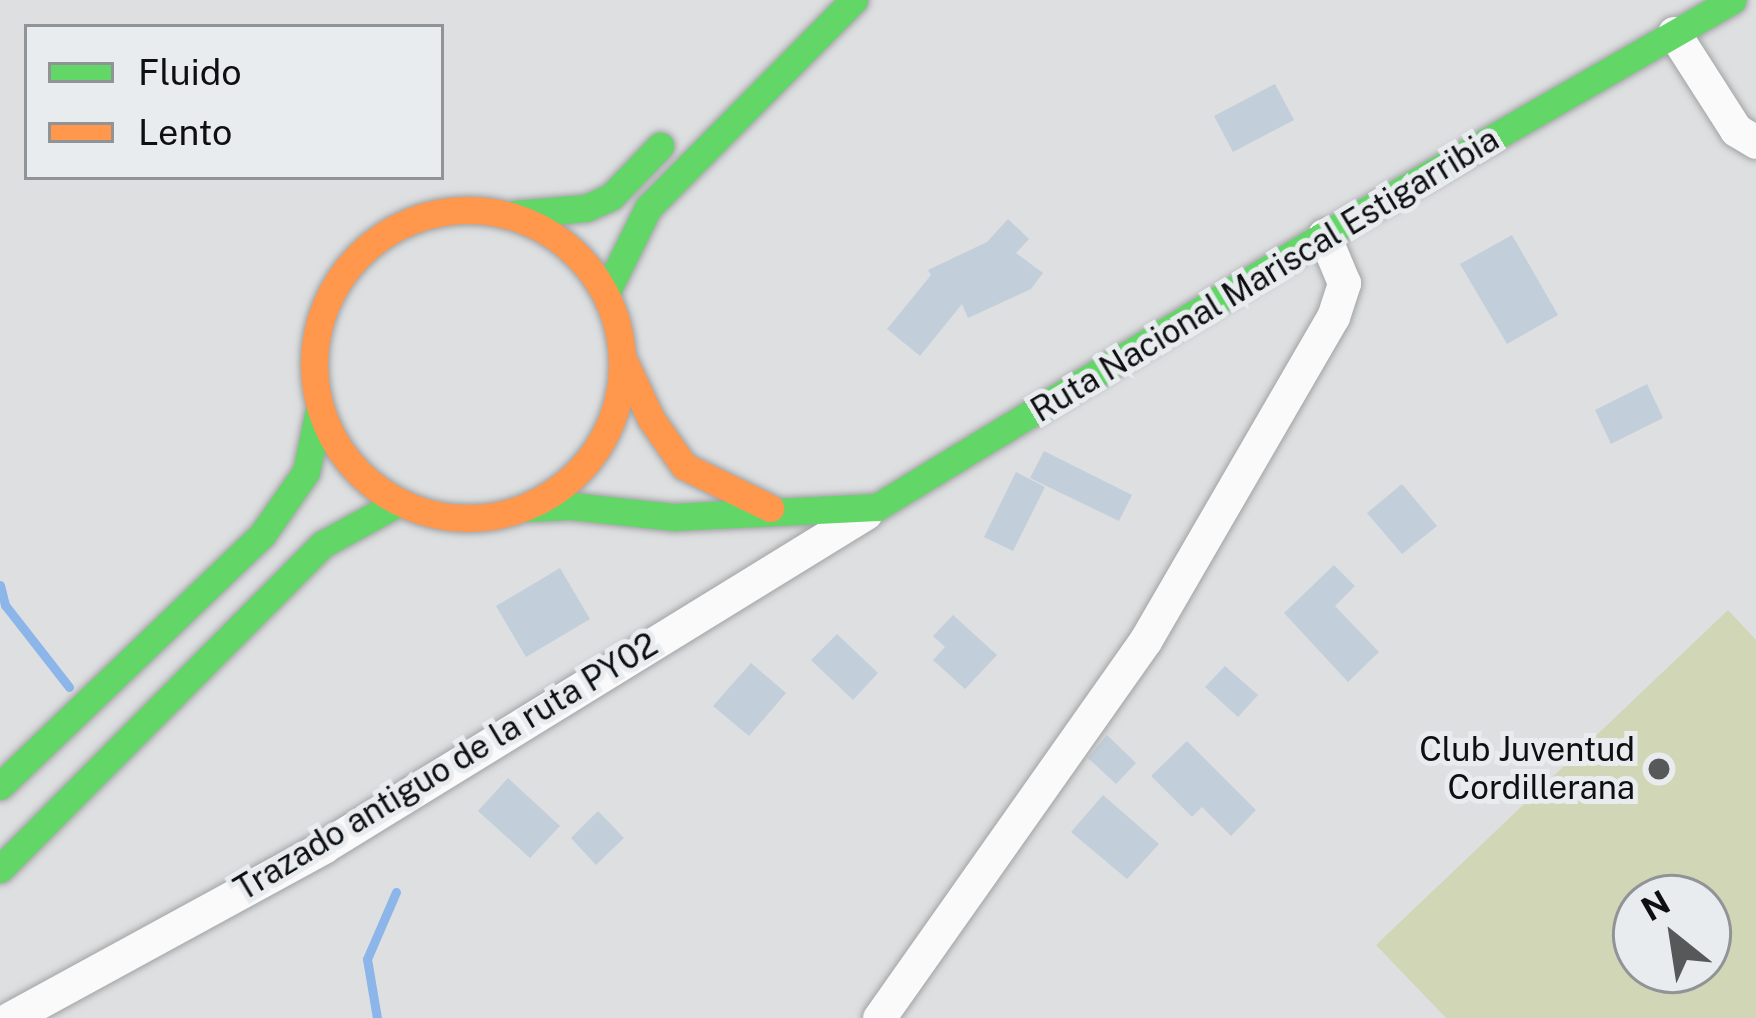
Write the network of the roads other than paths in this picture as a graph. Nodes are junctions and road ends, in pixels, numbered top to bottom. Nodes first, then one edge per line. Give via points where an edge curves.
1 (854, 0) edge
2 (1732, 0) edge
3 (1674, 33) junction
4 (675, 131) dead end
5 (1756, 142) edge
6 (515, 214) junction
7 (1324, 235) junction
8 (607, 291) junction
9 (623, 359) junction
10 (319, 410) junction
11 (398, 502) junction
12 (877, 507) junction
13 (524, 508) junction
14 (787, 515) junction
15 (0, 786) edge
16 (0, 869) edge
17 (10, 1018) edge
18 (879, 1018) edge

1 - 8 main road via 648,208
2 - 3 main road, Ruta Nacional Mariscal Estigarribia
3 - 5 street via 1736,130
3 - 7 main road, Ruta Nacional Mariscal Estigarribia
4 - 6 main road via 610,197 586,208
6 - 8 main road via 570,247
6 - 10 main road via 437,212 389,231 349,264 323,308 312,358
7 - 12 main road, Ruta Nacional Mariscal Estigarribia
7 - 18 street via 1344,283 1333,317 1145,641
8 - 9 main road
9 - 13 main road via 612,422 577,474
9 - 14 main road via 650,419 684,466
10 - 11 main road via 363,479
10 - 15 main road via 306,472 262,535
11 - 13 main road via 439,516 482,518
11 - 16 main road via 323,544
12 - 14 main road, Ruta Nacional Mariscal Estigarribia
12 - 17 street, Trazado antiguo de la ruta PY02 via 322,847
13 - 14 main road, Ruta Nacional Mariscal Estigarribia

